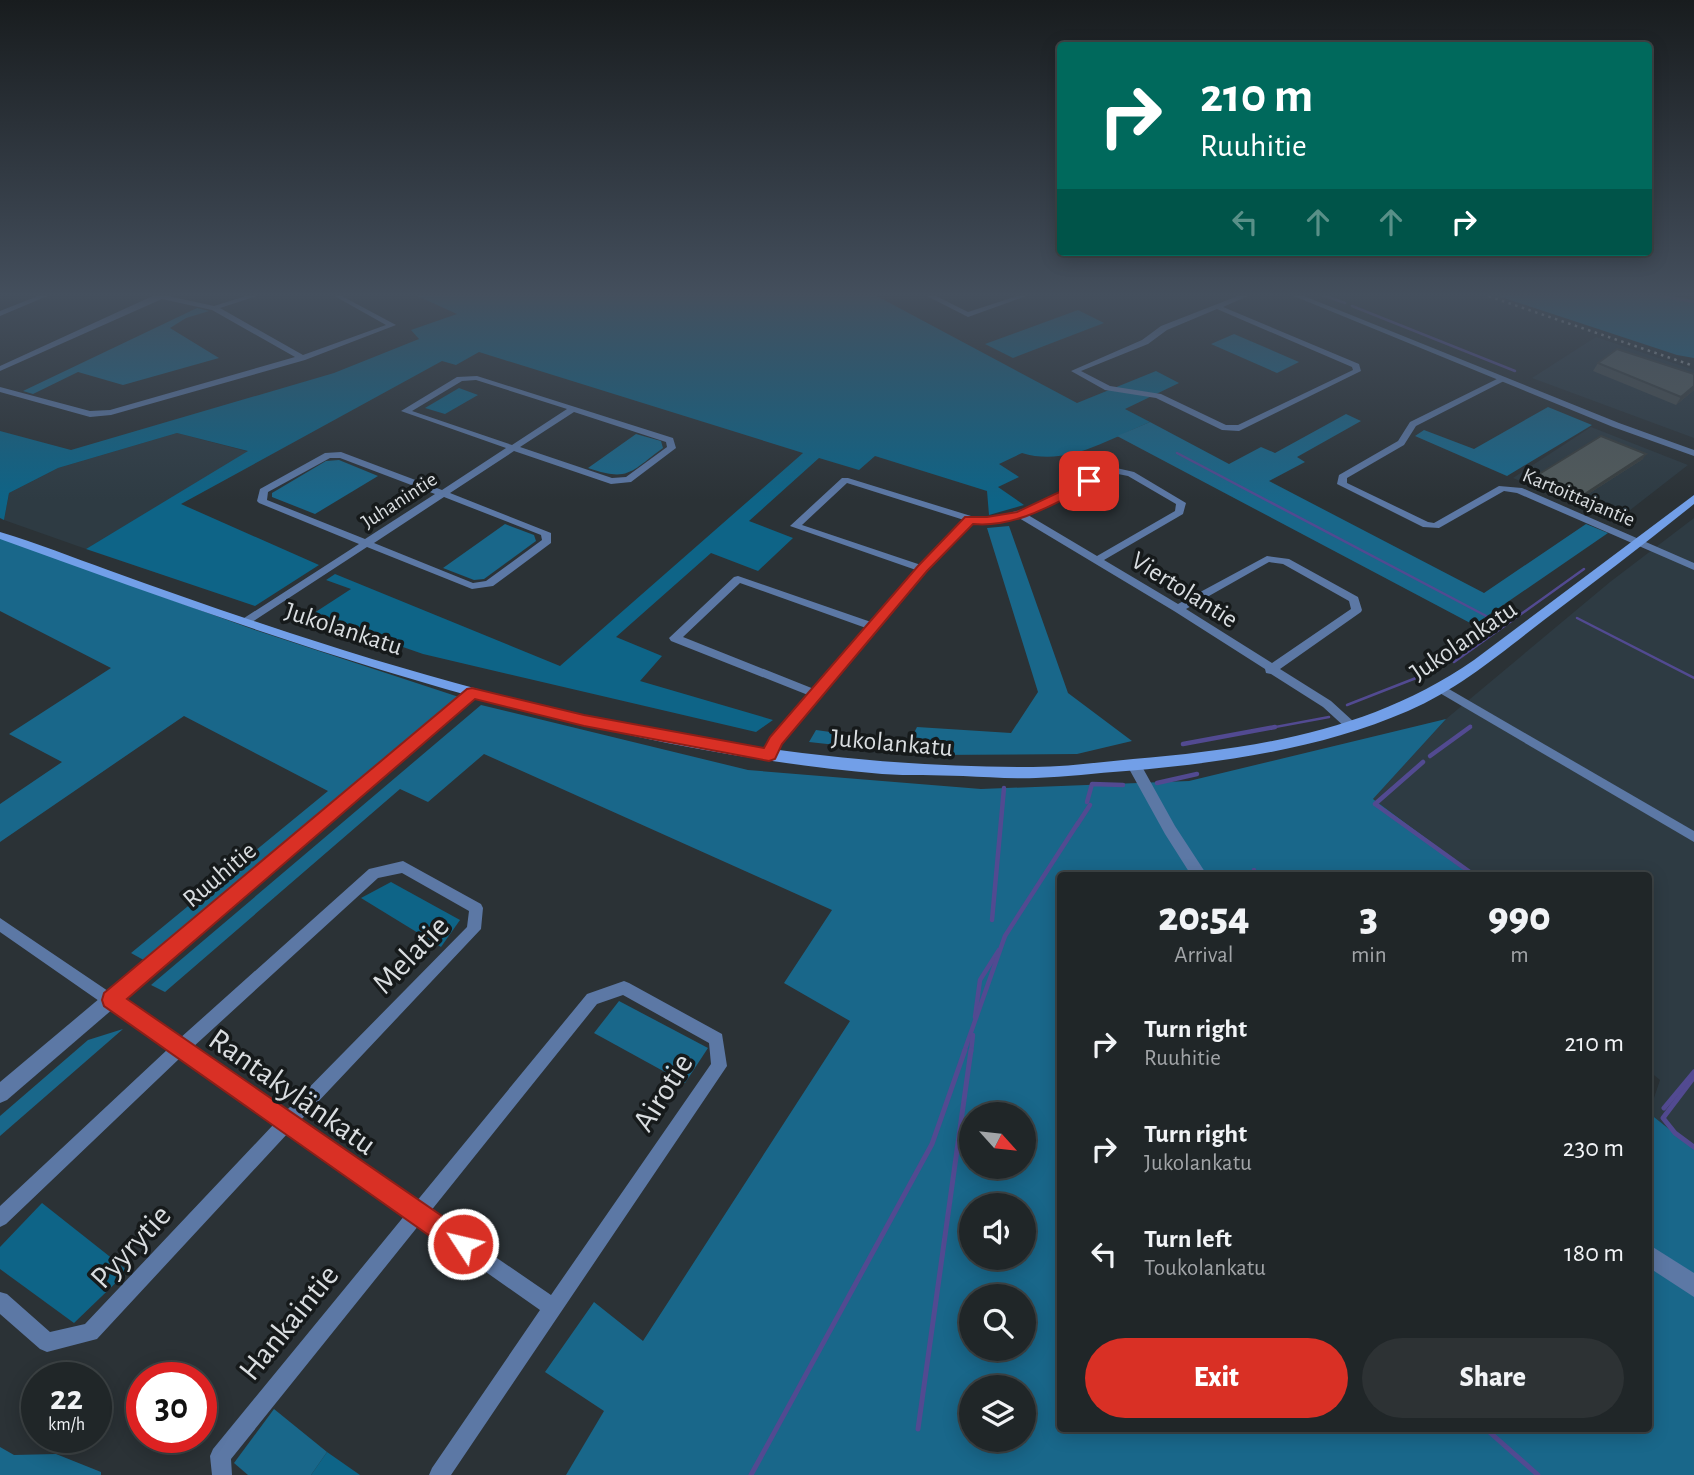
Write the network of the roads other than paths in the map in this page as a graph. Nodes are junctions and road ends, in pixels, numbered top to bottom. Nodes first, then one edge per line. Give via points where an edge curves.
1 (285, 363) edge
2 (1094, 363) edge
3 (1349, 363) edge
4 (1462, 363) edge
5 (1501, 379) junction
6 (0, 389) edge
7 (573, 409) junction
8 (514, 447) junction
9 (1694, 453) edge
10 (444, 494) junction
11 (1694, 498) edge
12 (1021, 515) junction
13 (970, 520) junction
14 (0, 535) edge
15 (368, 543) junction
16 (1638, 543) junction
17 (1097, 560) junction
18 (1694, 567) edge
19 (923, 569) junction
20 (1178, 610) junction
21 (245, 622) junction
22 (874, 627) junction
23 (1270, 670) junction
24 (1442, 689) junction
25 (472, 693) junction
26 (816, 694) junction
27 (1350, 725) junction
28 (769, 755) junction
29 (1135, 767) junction
30 (1694, 837) edge
31 (1197, 872) edge
32 (0, 924) edge
33 (111, 1000) junction
34 (179, 1049) junction
35 (0, 1094) edge
36 (287, 1122) junction
37 (418, 1213) junction
38 (0, 1218) edge
39 (1652, 1257) edge
40 (1694, 1286) edge
41 (0, 1301) edge
42 (552, 1307) junction
43 (222, 1475) edge
44 (439, 1475) edge

1 - 6 street via 90,414
2 - 3 street via 1074,371 1108,388 1158,396 1225,428 1239,428 1357,371
4 - 5 street
5 - 9 street
5 - 16 street, Kartoittajantie via 1413,425 1401,443 1342,477 1342,484 1436,526 1502,488 1519,489
7 - 8 street, Juhanintie
7 - 8 street via 670,440 672,447 628,480 611,481
7 - 8 street via 477,378 460,379 405,411
8 - 10 street, Juhanintie
10 - 15 street, Juhanintie
10 - 15 street via 546,533 547,541 489,584 472,586
10 - 15 street via 341,455 328,455 263,491 262,500
11 - 16 main road, Jukolankatu
12 - 13 street
12 - 17 street, Viertolantie
12 - 17 street via 1112,470 1131,474 1181,503 1180,512
13 - 19 street
13 - 19 street via 845,480 795,526
14 - 21 main road, Jukolankatu
15 - 21 street, Juhanintie
16 - 18 street
16 - 24 main road, Jukolankatu
17 - 20 street, Viertolantie
19 - 22 street
20 - 23 street, Viertolantie
20 - 23 street via 1267,559 1285,561 1354,599 1357,610
21 - 25 main road, Jukolankatu
22 - 26 street
22 - 26 street via 738,579 676,638
23 - 27 street, Viertolantie via 1327,704
24 - 27 main road, Jukolankatu
24 - 30 street
25 - 28 main road, Jukolankatu via 584,720
25 - 33 street, Ruuhitie
26 - 28 street
27 - 29 main road, Jukolankatu via 1264,749
28 - 29 main road, Jukolankatu via 927,772 1081,772
29 - 31 street
32 - 33 street, Rantakylänkatu
33 - 34 street, Rantakylänkatu
33 - 35 street, Ruuhitie
34 - 36 street, Rantakylänkatu
34 - 36 street, Melatie via 374,873 403,867 476,908 474,929
34 - 38 street
36 - 37 street, Rantakylänkatu
36 - 41 street, Pyyrytie via 90,1332 47,1342
37 - 42 street, Rantakylänkatu
37 - 42 street, Airotie via 592,999 624,988 716,1039 719,1066
37 - 43 street, Hankaintie via 220,1456
39 - 40 street
42 - 44 street

